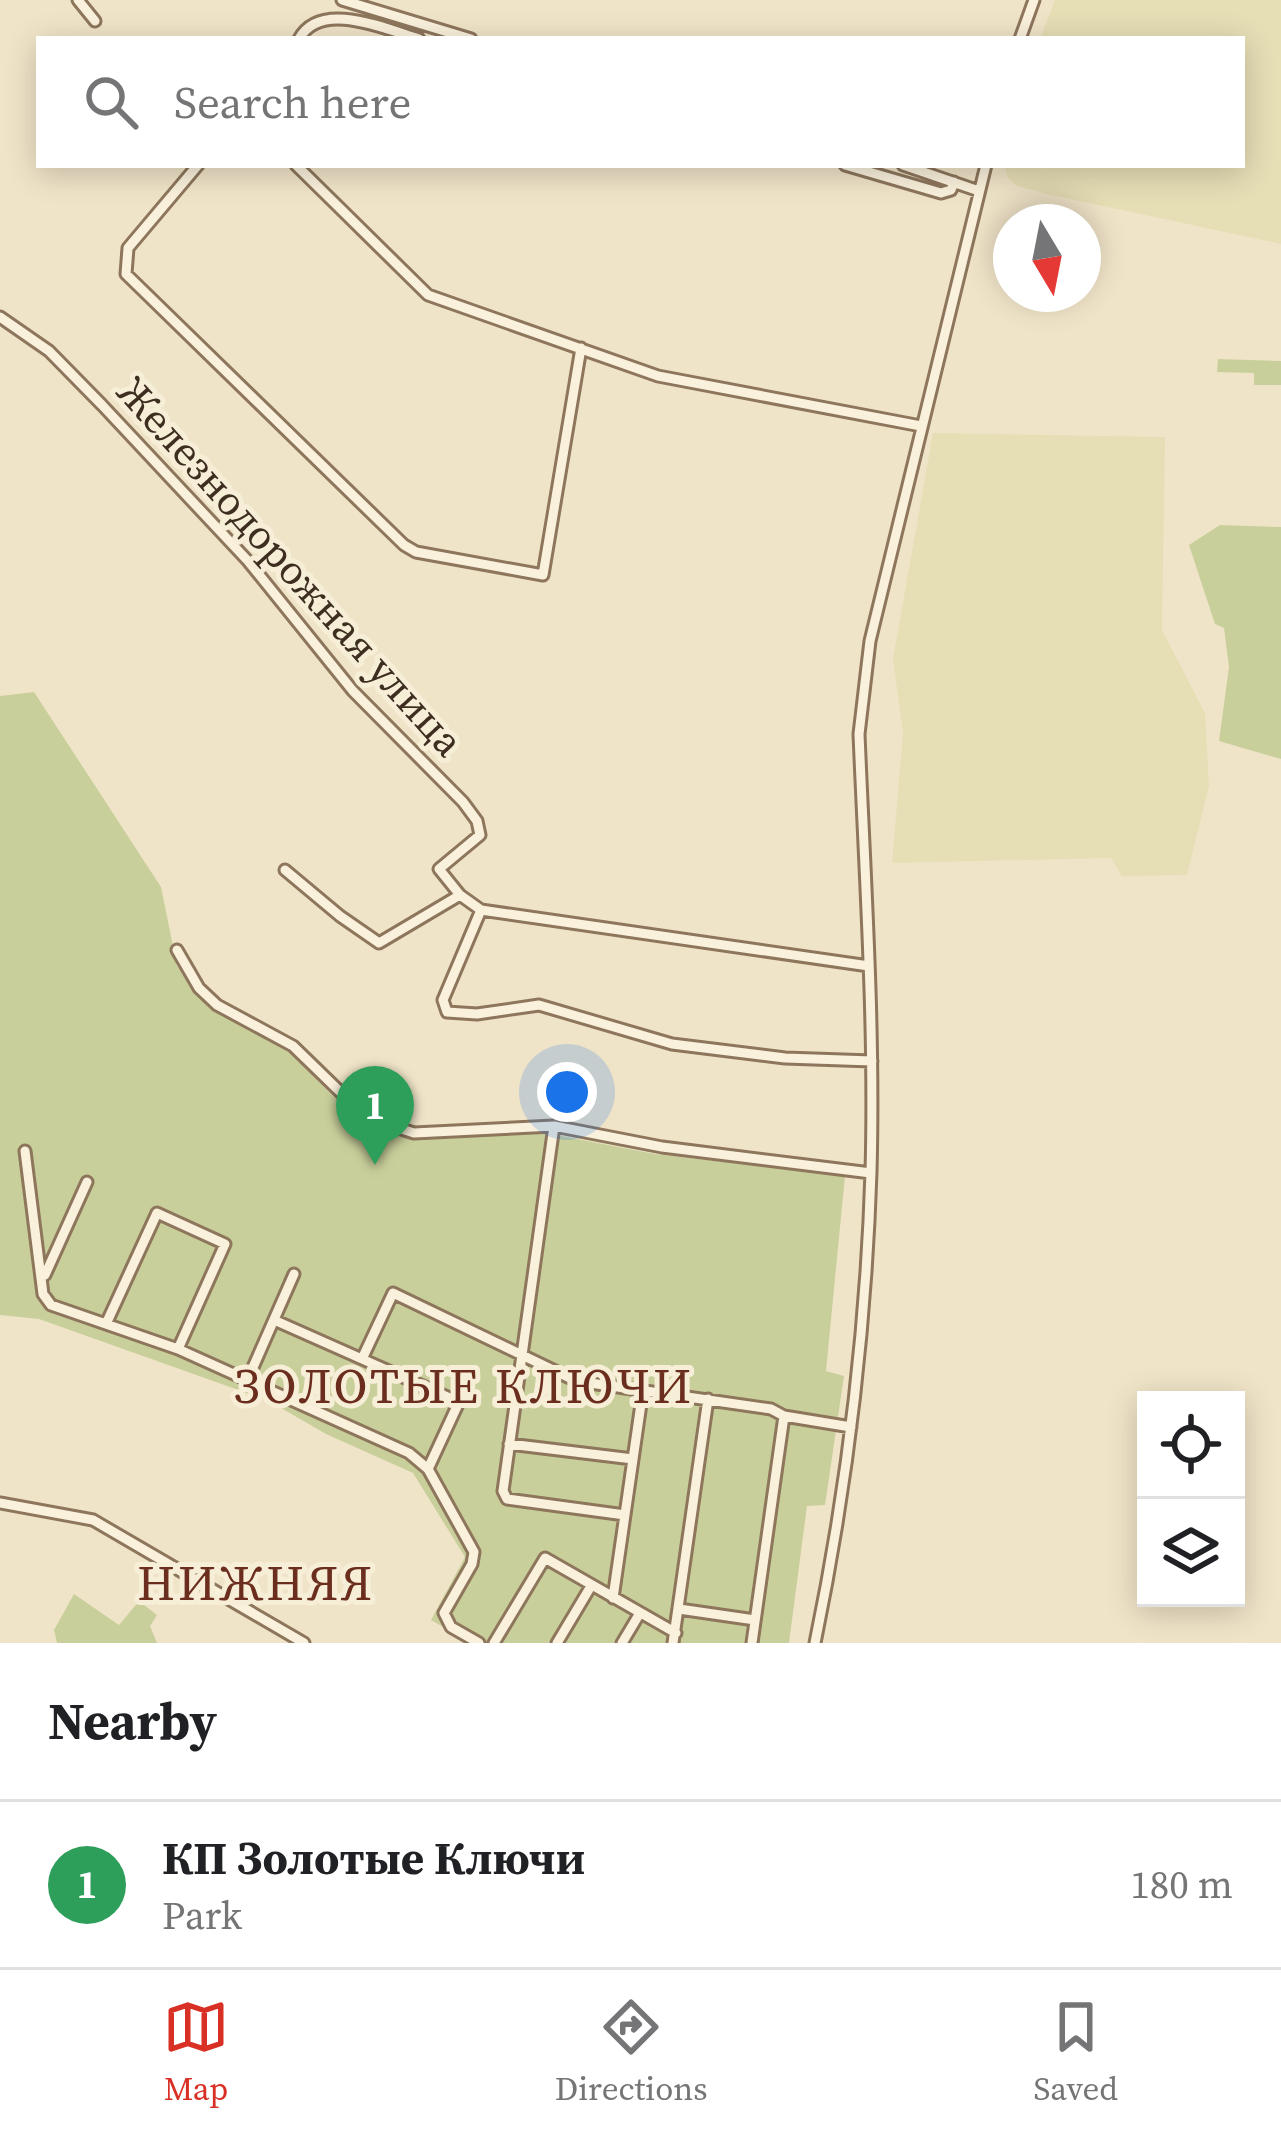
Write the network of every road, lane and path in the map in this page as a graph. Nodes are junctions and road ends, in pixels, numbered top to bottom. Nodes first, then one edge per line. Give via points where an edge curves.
1 (78, 0) edge
2 (342, 0) edge
3 (1034, 0) edge
4 (94, 21) dead end
5 (301, 36) edge
6 (408, 36) edge
7 (461, 36) edge
8 (1021, 36) edge
9 (195, 168) edge
10 (299, 168) edge
11 (855, 168) edge
12 (913, 168) edge
13 (985, 168) edge
14 (954, 182) junction
15 (979, 191) junction
16 (0, 317) edge
17 (581, 348) junction
18 (921, 426) junction
19 (285, 870) dead end
20 (460, 895) junction
21 (481, 910) junction
22 (177, 950) dead end
23 (869, 965) junction
24 (872, 1061) junction
25 (554, 1126) junction
26 (25, 1151) dead end
27 (871, 1173) junction
28 (87, 1182) dead end
29 (294, 1274) dead end
30 (44, 1278) junction
31 (274, 1320) junction
32 (106, 1324) junction
33 (178, 1349) junction
34 (521, 1356) junction
35 (362, 1359) junction
36 (247, 1381) junction
37 (643, 1390) junction
38 (708, 1399) junction
39 (784, 1416) junction
40 (851, 1427) junction
41 (509, 1444) junction
42 (633, 1459) junction
43 (428, 1469) junction
44 (0, 1503) edge
45 (625, 1515) junction
46 (591, 1586) junction
47 (613, 1598) junction
48 (679, 1609) junction
49 (640, 1613) junction
50 (755, 1620) junction
51 (674, 1638) edge
52 (304, 1643) edge
53 (479, 1643) edge
54 (494, 1643) edge
55 (557, 1643) edge
56 (622, 1643) edge
57 (752, 1643) edge
58 (814, 1643) edge

1 - 4 street
2 - 7 street
3 - 8 street
5 - 6 street via 310,21 330,14
9 - 17 street via 128,248 126,274 416,552 543,575
10 - 17 street via 428,295
11 - 14 street via 941,193
12 - 14 street
13 - 15 street
14 - 15 street
15 - 18 street
16 - 20 street, Железнодорожная улица via 50,351 102,405 248,562 353,691 463,802 480,835 439,869
17 - 18 street via 658,376
18 - 23 street via 862,689
19 - 20 street via 379,943
20 - 21 street
21 - 23 street
21 - 24 street via 442,1000 447,1012 539,1005 672,1044
22 - 25 street via 217,1005 292,1046 367,1118 414,1133
23 - 24 street
24 - 27 street
25 - 27 street
25 - 34 street
26 - 30 street
27 - 40 street
28 - 30 street
29 - 31 street
30 - 32 street via 51,1305
31 - 35 street
31 - 36 street
32 - 33 street
32 - 33 street via 157,1213 225,1244
33 - 36 street
34 - 35 street via 393,1293
34 - 37 street via 576,1381
34 - 41 street
35 - 43 street via 459,1402
36 - 43 street via 409,1453
37 - 38 street
37 - 42 street
38 - 39 street
38 - 48 street
39 - 40 street
39 - 50 street
40 - 58 street
41 - 42 street
41 - 45 street via 507,1498
42 - 45 street
43 - 53 street via 474,1552 446,1621
44 - 52 street via 93,1520
45 - 47 street
46 - 47 street
46 - 54 street via 545,1558
46 - 55 street
47 - 49 street
48 - 50 street
48 - 51 street
49 - 51 street
49 - 56 street
50 - 57 street

